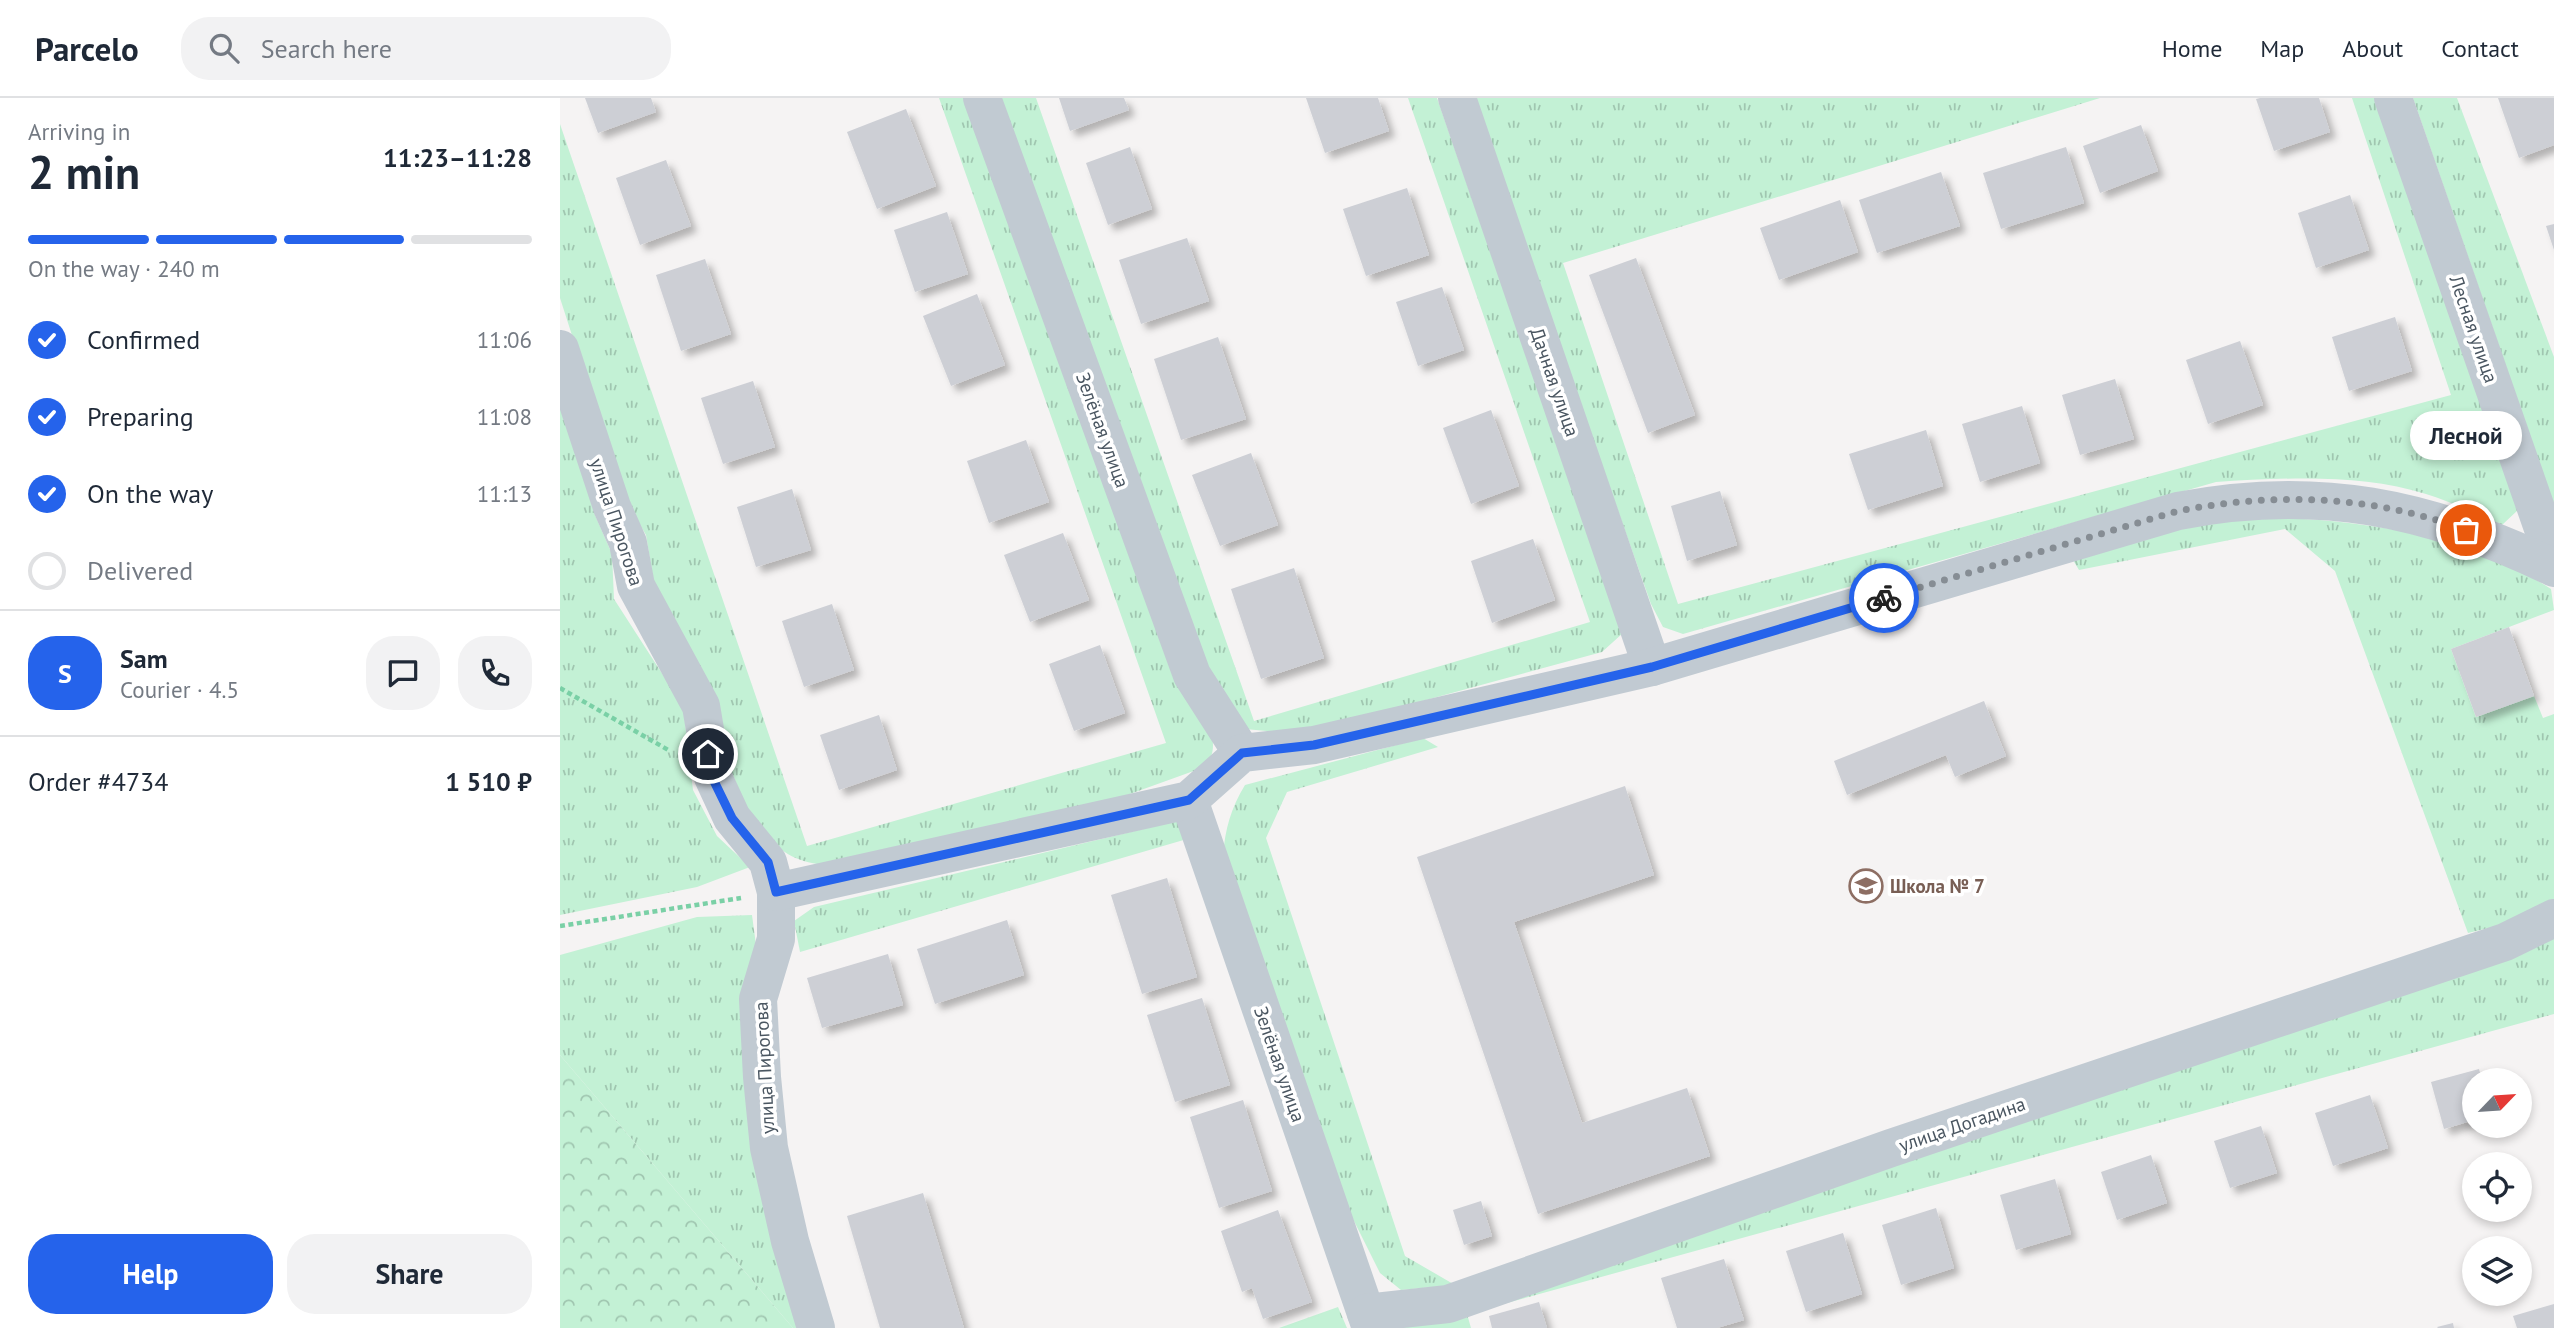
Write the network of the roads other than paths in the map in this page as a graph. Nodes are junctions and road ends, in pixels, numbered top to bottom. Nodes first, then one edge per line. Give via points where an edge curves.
1 (982, 98) edge
2 (1457, 98) edge
3 (2393, 98) edge
4 (560, 349) edge
5 (2554, 560) edge
6 (2554, 568) edge
7 (1652, 667) junction
8 (1242, 753) junction
9 (1189, 800) junction
10 (776, 892) junction
11 (2554, 918) edge
12 (1368, 1321) edge
13 (816, 1328) edge

1 - 8 street, Зелёная улица via 1192,675
2 - 7 street, Дачная улица
3 - 5 street, Лесная улица
4 - 10 street, улица Пирогова via 628,542 636,586 701,706 712,777 732,818 768,862
6 - 7 street via 2446,522 2401,511 2305,498 2221,502
7 - 8 street via 1314,745
8 - 9 street
9 - 10 street
9 - 12 street, Зелёная улица
10 - 13 street, улица Пирогова via 776,939 758,999 762,1077 769,1148
11 - 12 street, улица Догадина via 2505,942 1891,1147 1448,1304

